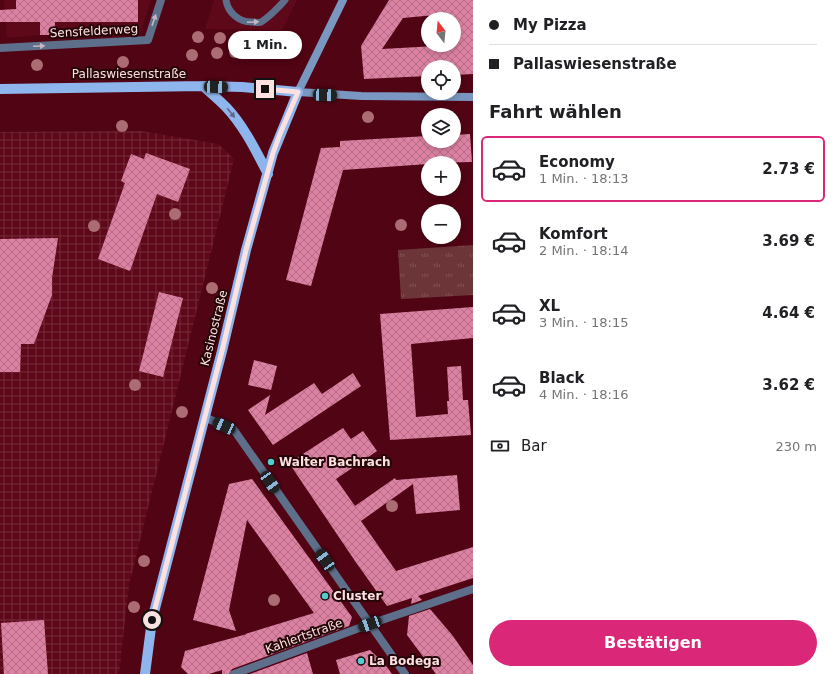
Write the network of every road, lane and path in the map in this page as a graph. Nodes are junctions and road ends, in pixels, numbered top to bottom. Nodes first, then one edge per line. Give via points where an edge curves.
1 (161, 0) edge
2 (226, 0) edge
3 (284, 0) edge
4 (343, 0) edge
5 (0, 48) edge
6 (203, 86) junction
7 (0, 89) edge
8 (298, 92) junction
9 (473, 97) edge
10 (268, 174) junction
11 (204, 417) junction
12 (473, 589) edge
13 (370, 624) junction
14 (145, 674) edge
15 (234, 674) edge
16 (405, 674) edge

5 -> 1 street, Sensfelderweg via 148,40
2 -> 3 lane via 227,6 236,18 245,22 261,22
4 - 8 street, Kasinostraße
6 - 7 main road, Pallaswiesenstraße
6 - 8 main road, Pallaswiesenstraße
6 -> 10 main road via 234,117
8 - 9 street, Pallaswiesenstraße via 360,96
8 - 10 main road, Kasinostraße via 280,134
10 - 11 main road, Kasinostraße
11 - 13 street via 234,430
11 - 14 main road, Kasinostraße via 152,620
12 - 13 street, Kahlertstraße
13 - 15 street, Kahlertstraße
13 - 16 street

